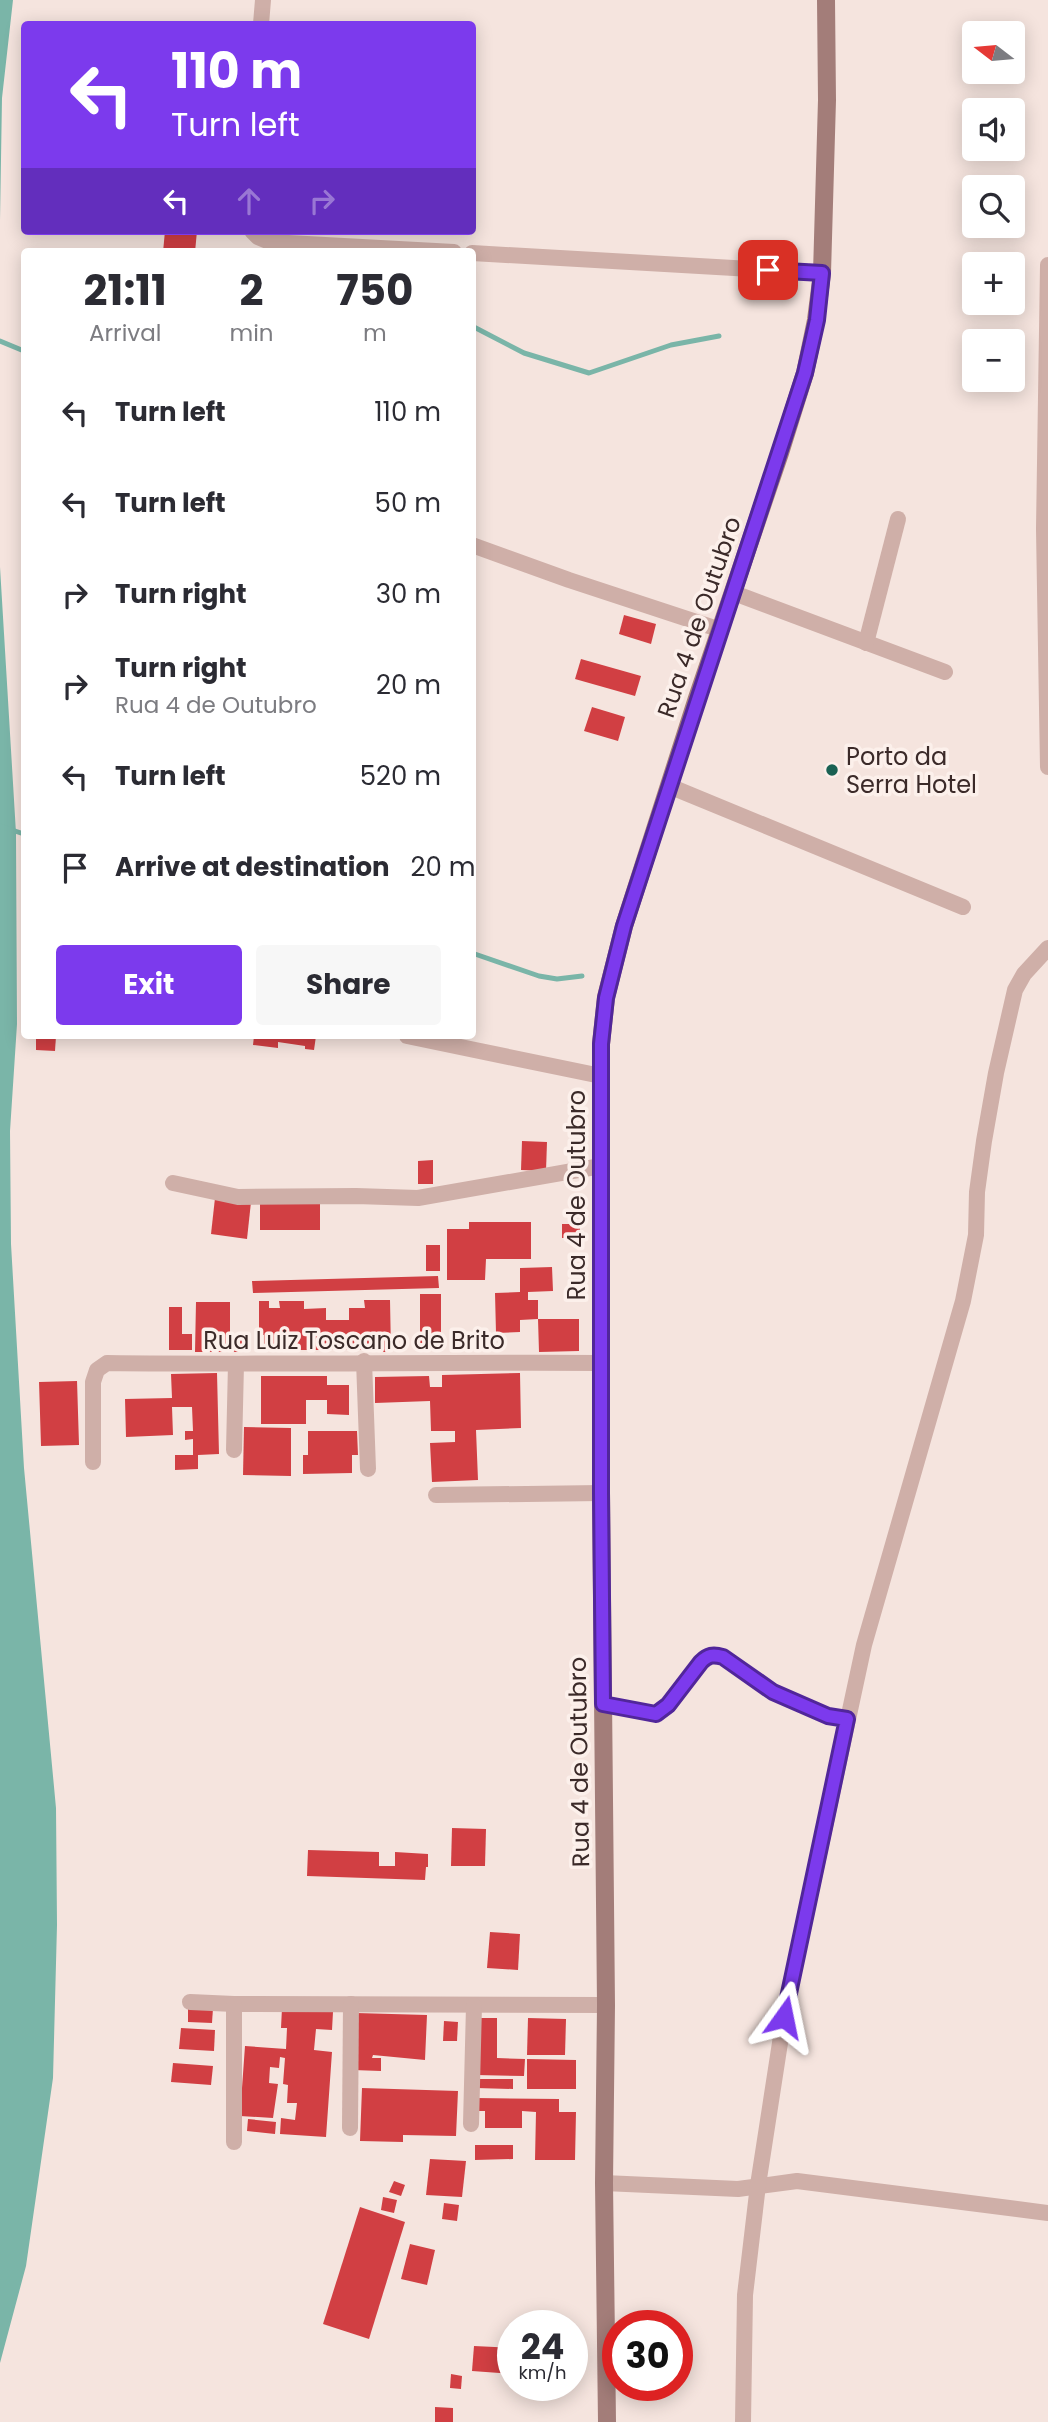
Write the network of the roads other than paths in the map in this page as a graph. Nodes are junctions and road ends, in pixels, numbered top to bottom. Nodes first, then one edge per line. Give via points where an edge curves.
1 (263, 0) edge
2 (826, 0) edge
3 (261, 21) edge
4 (256, 235) edge
5 (380, 248) edge
6 (476, 253) edge
7 (1048, 265) edge
8 (822, 273) junction
9 (1047, 326) edge
10 (898, 519) dead end
11 (1046, 529) edge
12 (476, 546) edge
13 (734, 593) junction
14 (721, 630) junction
15 (866, 643) junction
16 (945, 672) dead end
17 (1047, 721) edge
18 (1048, 766) edge
19 (669, 786) junction
20 (963, 907) dead end
21 (1048, 948) edge
22 (422, 1039) edge
23 (601, 1076) junction
24 (601, 1166) junction
25 (173, 1183) dead end
26 (364, 1361) junction
27 (601, 1363) junction
28 (236, 1364) junction
29 (234, 1450) dead end
30 (93, 1462) dead end
31 (368, 1469) dead end
32 (601, 1493) junction
33 (436, 1495) dead end
34 (603, 1704) junction
35 (847, 1719) junction
36 (190, 2002) dead end
37 (234, 2004) junction
38 (351, 2004) junction
39 (606, 2005) junction
40 (474, 2006) junction
41 (471, 2124) dead end
42 (350, 2127) dead end
43 (234, 2142) dead end
44 (604, 2183) junction
45 (758, 2185) junction
46 (1048, 2213) edge
47 (607, 2422) edge
48 (743, 2422) edge

1 - 3 street
2 - 8 main road, Rua 4 de Outubro
4 - 5 street via 270,242
6 - 8 street
7 - 9 street
8 - 13 main road, Rua 4 de Outubro via 805,373
9 - 11 street
10 - 15 street
11 - 17 street
12 - 14 street
13 - 14 main road, Rua 4 de Outubro
13 - 15 street
14 - 19 main road, Rua 4 de Outubro
15 - 16 street
17 - 18 street
19 - 20 street
19 - 23 main road, Rua 4 de Outubro via 606,998
21 - 35 street via 1015,989 984,1141 963,1301
22 - 23 street
23 - 24 main road, Rua 4 de Outubro
24 - 25 street via 418,1198 238,1197
24 - 27 main road, Rua 4 de Outubro
26 - 27 street, Rua Luiz Toscano de Brito
26 - 28 street, Rua Luiz Toscano de Brito
26 - 31 street
27 - 32 main road, Rua 4 de Outubro
28 - 29 street
28 - 30 street, Rua Luiz Toscano de Brito via 107,1363 97,1370 93,1382
32 - 33 street
32 - 34 main road, Rua 4 de Outubro
34 - 35 street via 656,1714 701,1662 714,1655 773,1692 828,1716
34 - 39 main road, Rua 4 de Outubro
35 - 45 street via 784,2017
36 - 37 street
37 - 38 street
37 - 43 street
38 - 40 street
38 - 42 street
39 - 40 street
39 - 44 main road, Rua 4 de Outubro
40 - 41 street
44 - 45 street via 738,2189
44 - 47 main road, Rua 4 de Outubro
45 - 46 street via 797,2181
45 - 48 street via 745,2295

